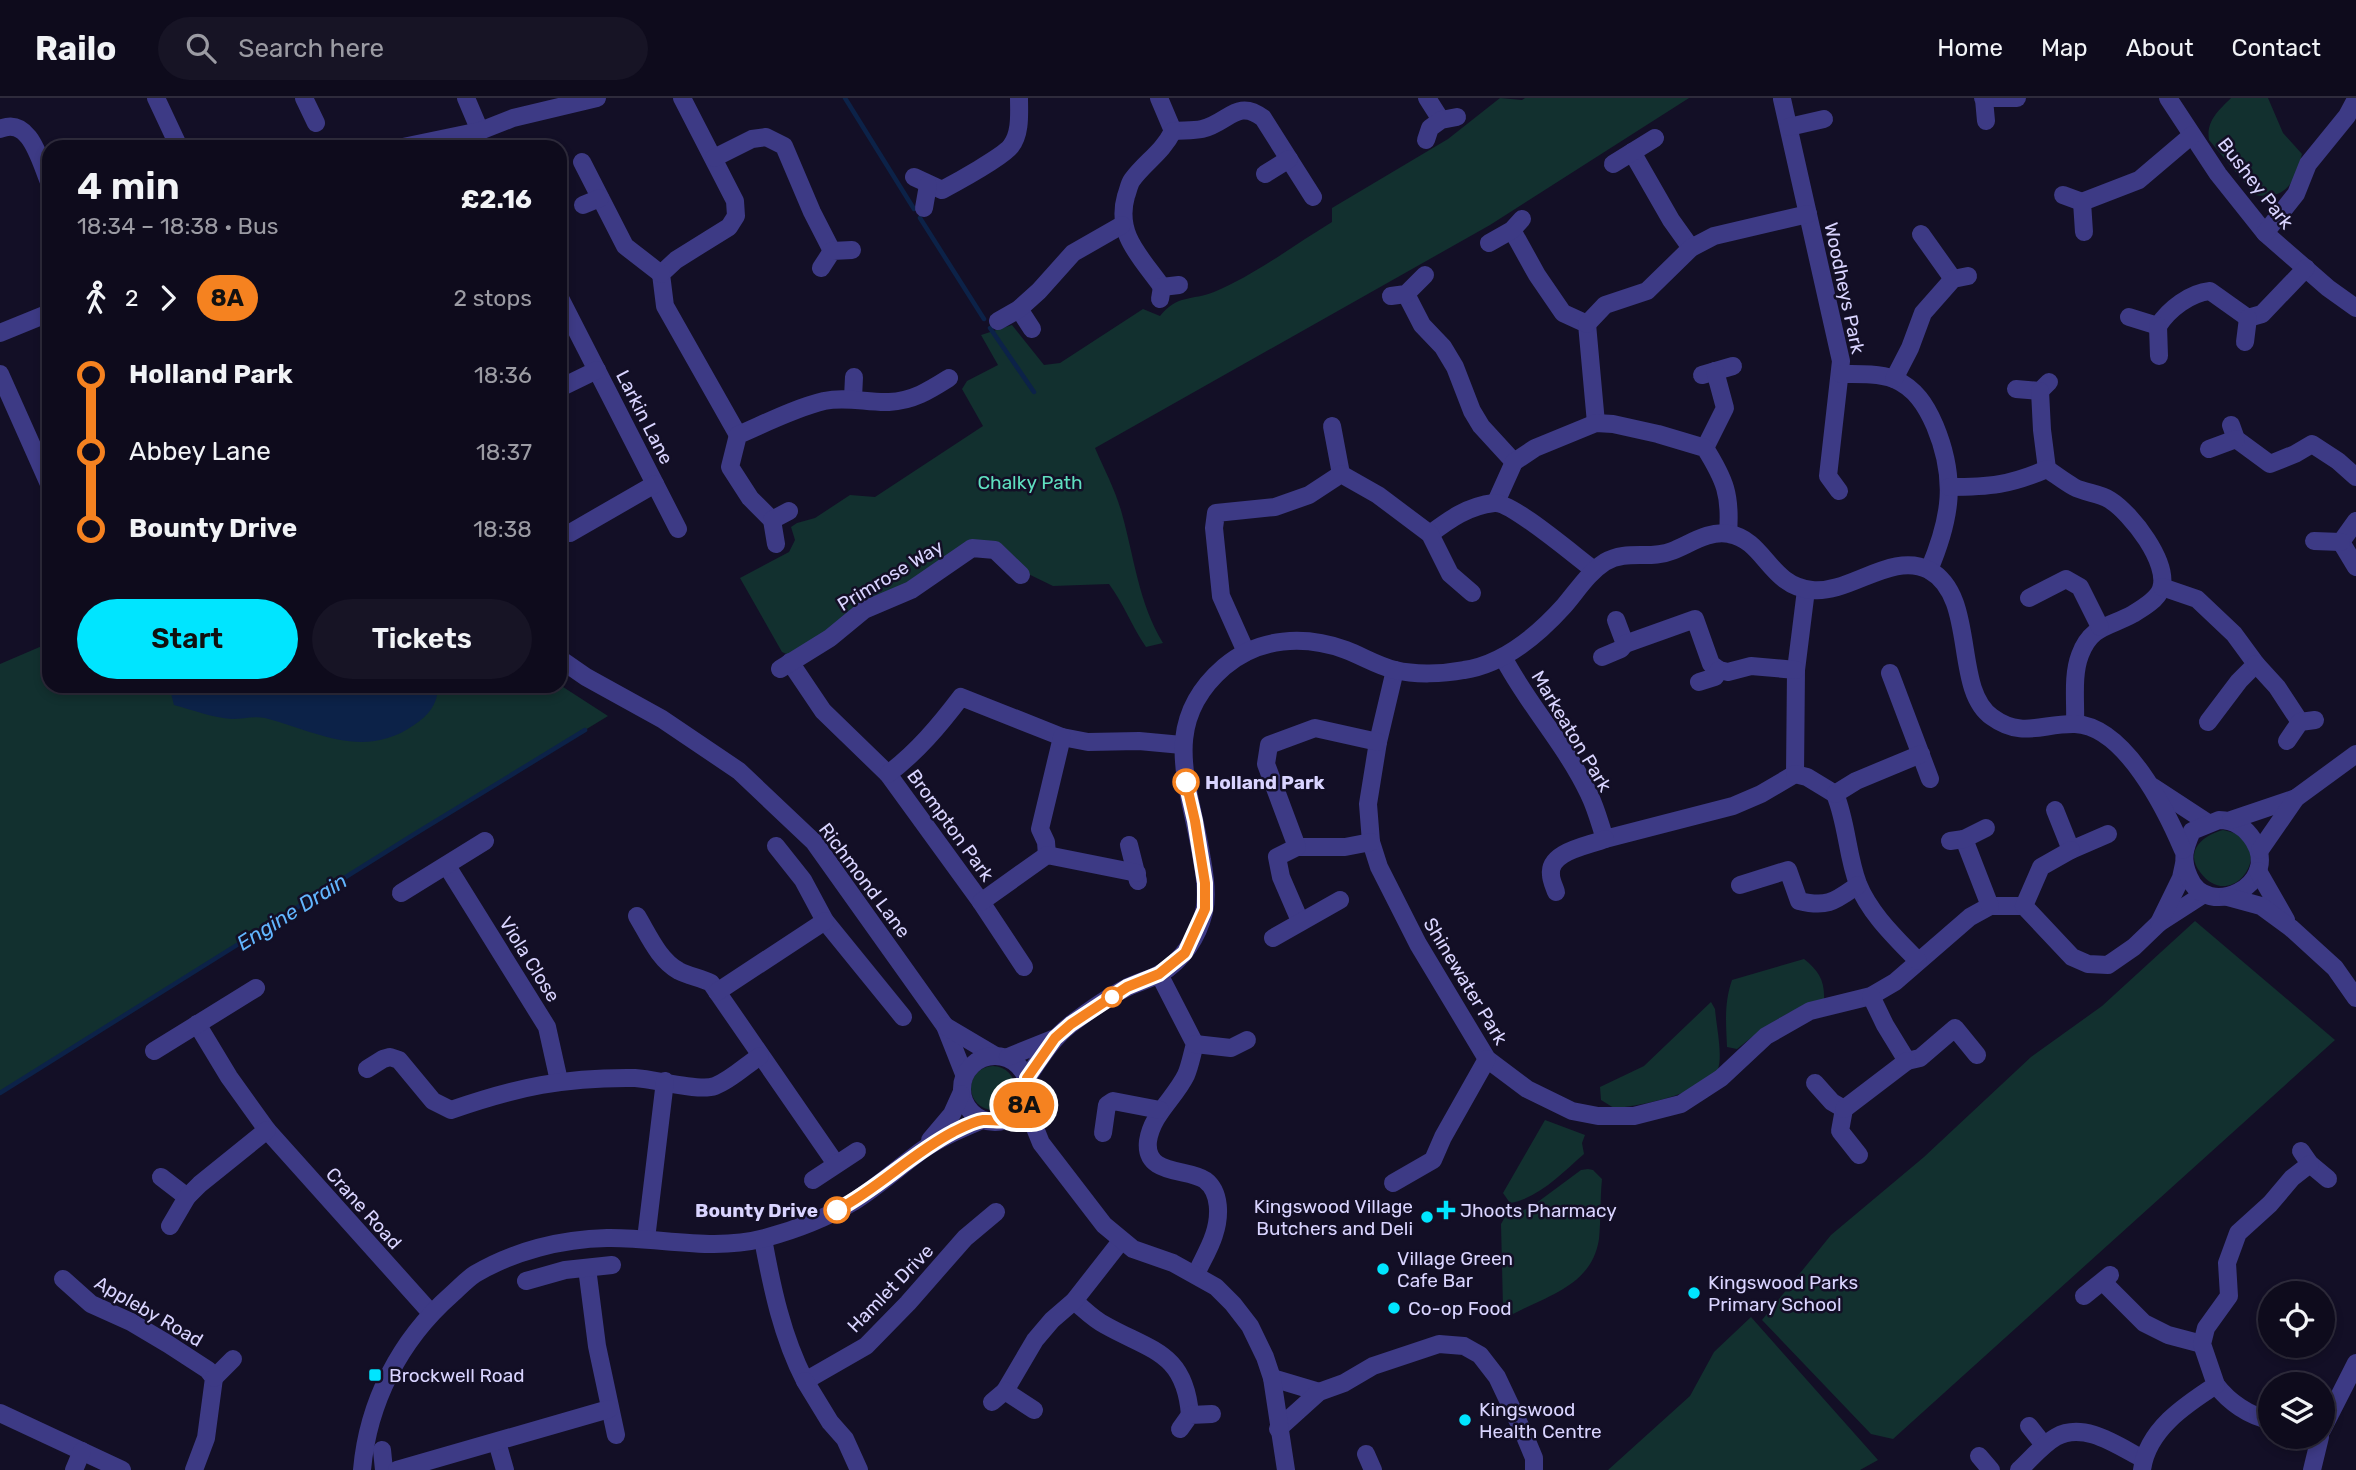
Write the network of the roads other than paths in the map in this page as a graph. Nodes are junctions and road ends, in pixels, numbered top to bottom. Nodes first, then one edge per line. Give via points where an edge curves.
1 (156, 98) edge
2 (304, 98) edge
3 (466, 98) edge
4 (597, 98) edge
5 (682, 98) edge
6 (1019, 98) edge
7 (1158, 98) edge
8 (1427, 98) edge
9 (1984, 98) edge
10 (2017, 98) edge
11 (2168, 98) edge
12 (1782, 99) edge
13 (2356, 99) edge
14 (1824, 119) dead end
15 (1986, 121) dead end
16 (316, 123) dead end
17 (1789, 127) junction
18 (0, 130) edge
19 (481, 131) junction
20 (1173, 131) junction
21 (2192, 135) junction
22 (1655, 138) dead end
23 (176, 140) edge
24 (437, 140) edge
25 (1426, 141) dead end
26 (1632, 152) junction
27 (714, 158) junction
28 (1289, 159) junction
29 (582, 162) dead end
30 (1613, 163) dead end
31 (42, 167) edge
32 (1265, 174) dead end
33 (2063, 195) dead end
34 (1313, 197) dead end
35 (600, 198) junction
36 (2082, 202) junction
37 (583, 205) dead end
38 (924, 208) dead end
39 (1808, 214) junction
40 (1122, 225) junction
41 (2084, 232) dead end
42 (2265, 233) junction
43 (1921, 234) dead end
44 (1489, 243) dead end
45 (1691, 248) junction
46 (852, 250) dead end
47 (832, 251) junction
48 (821, 268) dead end
49 (2306, 268) junction
50 (661, 274) junction
51 (1425, 275) dead end
52 (1167, 290) dead end
53 (2356, 308) edge
54 (1019, 309) junction
55 (567, 312) edge
56 (42, 316) edge
57 (2129, 317) dead end
58 (2248, 318) junction
59 (998, 321) dead end
60 (1587, 324) junction
61 (2158, 326) junction
62 (1032, 329) dead end
63 (0, 334) edge
64 (2245, 342) dead end
65 (2159, 356) dead end
66 (1733, 366) dead end
67 (597, 370) junction
68 (1840, 373) junction
69 (0, 374) edge
70 (854, 377) dead end
71 (949, 378) dead end
72 (1894, 379) junction
73 (567, 385) edge
74 (2016, 389) dead end
75 (853, 398) junction
76 (1596, 423) junction
77 (1332, 426) dead end
78 (738, 435) junction
79 (1705, 448) junction
80 (2209, 449) dead end
81 (1514, 461) junction
82 (42, 468) edge
83 (2047, 469) junction
84 (1341, 474) junction
85 (2356, 477) edge
86 (655, 484) junction
87 (1949, 487) junction
88 (1839, 491) dead end
89 (1496, 502) junction
90 (789, 511) dead end
91 (772, 520) junction
92 (2356, 521) edge
93 (678, 529) dead end
94 (570, 533) dead end
95 (1728, 533) junction
96 (1430, 534) junction
97 (2314, 541) dead end
98 (2341, 542) junction
99 (776, 544) dead end
100 (2356, 567) edge
101 (1594, 570) junction
102 (1929, 570) junction
103 (1021, 575) dead end
104 (2162, 587) junction
105 (1806, 590) junction
106 (1472, 593) dead end
107 (2029, 598) dead end
108 (1616, 620) dead end
109 (2100, 626) junction
110 (1625, 644) junction
111 (1246, 652) junction
112 (1503, 657) junction
113 (1602, 657) dead end
114 (567, 664) edge
115 (2256, 664) junction
116 (785, 666) joint
117 (1395, 670) junction
118 (1719, 670) junction
119 (1796, 670) junction
120 (1890, 673) dead end
121 (1699, 682) dead end
122 (2208, 722) dead end
123 (2075, 724) junction
124 (1062, 737) junction
125 (2287, 741) dead end
126 (1378, 742) junction
127 (1182, 745) junction
128 (1921, 754) junction
129 (2356, 754) edge
130 (888, 774) junction
131 (1795, 774) junction
132 (1930, 779) dead end
133 (2150, 785) junction
134 (1835, 794) junction
135 (2296, 798) junction
136 (2055, 810) dead end
137 (2231, 820) junction
138 (2208, 823) junction
139 (1986, 828) dead end
140 (2108, 834) dead end
141 (1605, 839) junction
142 (485, 841) dead end
143 (1371, 842) junction
144 (1129, 845) dead end
145 (776, 846) dead end
146 (1297, 847) junction
147 (2071, 849) junction
148 (2260, 850) junction
149 (1047, 855) junction
150 (2184, 857) junction
151 (447, 866) junction
152 (2258, 871) junction
153 (1740, 885) dead end
154 (1858, 885) junction
155 (1556, 892) dead end
156 (401, 893) dead end
157 (2204, 894) junction
158 (2228, 897) junction
159 (1340, 900) dead end
160 (981, 902) junction
161 (1990, 906) junction
162 (2024, 906) junction
163 (638, 916) dead end
164 (825, 921) junction
165 (1300, 921) junction
166 (2159, 923) junction
167 (2291, 928) junction
168 (1273, 938) dead end
169 (1919, 961) junction
170 (1024, 967) dead end
171 (1159, 974) junction
172 (257, 988) dead end
173 (717, 992) junction
174 (1871, 996) junction
175 (2356, 998) edge
176 (903, 1017) dead end
177 (197, 1024) junction
178 (945, 1026) junction
179 (1055, 1038) junction
180 (1247, 1040) dead end
181 (1195, 1044) junction
182 (154, 1051) dead end
183 (1977, 1055) dead end
184 (760, 1056) junction
185 (1001, 1056) junction
186 (1487, 1059) junction
187 (1907, 1061) junction
188 (367, 1069) dead end
189 (964, 1074) junction
190 (1027, 1078) junction
191 (559, 1081) junction
192 (665, 1081) junction
193 (1815, 1083) dead end
194 (961, 1094) junction
195 (1025, 1103) junction
196 (1844, 1109) junction
197 (1160, 1110) junction
198 (982, 1120) junction
199 (1007, 1120) junction
200 (267, 1130) junction
201 (1103, 1133) dead end
202 (1041, 1143) junction
203 (857, 1151) dead end
204 (921, 1151) junction
205 (1859, 1155) dead end
206 (836, 1164) junction
207 (161, 1177) dead end
208 (2328, 1179) dead end
209 (813, 1180) dead end
210 (1393, 1183) dead end
211 (187, 1197) junction
212 (996, 1212) dead end
213 (170, 1226) dead end
214 (646, 1239) junction
215 (763, 1239) junction
216 (1121, 1241) junction
217 (612, 1265) dead end
218 (587, 1268) junction
219 (1196, 1274) junction
220 (63, 1279) dead end
221 (526, 1281) dead end
222 (2084, 1296) dead end
223 (1074, 1301) junction
224 (431, 1312) junction
225 (2202, 1344) junction
226 (233, 1359) dead end
227 (2356, 1363) edge
228 (215, 1378) junction
229 (1272, 1378) junction
230 (805, 1381) junction
231 (2216, 1385) junction
232 (1319, 1392) junction
233 (2335, 1404) edge
234 (609, 1409) junction
235 (1034, 1410) dead end
236 (0, 1413) edge
237 (1212, 1415) dead end
238 (2258, 1418) edge
239 (2029, 1426) dead end
240 (1278, 1429) junction
241 (616, 1435) dead end
242 (497, 1442) junction
243 (2045, 1445) junction
244 (2317, 1449) edge
245 (382, 1450) dead end
246 (82, 1451) junction
247 (2143, 1465) edge
248 (74, 1470) edge
249 (122, 1470) edge
250 (194, 1470) edge
251 (362, 1470) edge
252 (384, 1470) edge
253 (397, 1470) edge
254 (505, 1470) edge
255 (859, 1470) edge
256 (1286, 1470) edge
257 (1534, 1470) edge
258 (2018, 1470) edge
259 (2312, 1470) edge

1 - 23 street
2 - 16 street
3 - 19 street
4 - 19 street via 513,118
5 - 27 street
6 - 38 street via 1018,128 1011,147 942,190 921,181
7 - 20 street
8 - 25 street via 1449,119 1430,128
9 - 10 street
9 - 15 street
11 - 21 street, Bushey Park
12 - 17 street, Woodheys Park
13 - 42 street
14 - 17 street
17 - 39 street, Woodheys Park
18 - 31 street via 9,125 26,134
19 - 24 street
20 - 28 street via 1201,129 1247,109 1264,118
20 - 40 street via 1167,145 1131,181
21 - 36 street via 2139,180
21 - 42 street, Bushey Park
22 - 26 street
26 - 30 street
26 - 45 street
27 - 47 street via 752,139 766,137 784,146
27 - 50 street via 735,201 736,216 729,227
28 - 32 street
28 - 34 street
29 - 35 street
33 - 36 street
35 - 37 street
35 - 50 street via 625,246
36 - 41 street
39 - 45 street, Woodheys Park via 1714,236
39 - 68 street, Woodheys Park via 1842,361
40 - 52 street
40 - 54 street via 1073,253
42 - 49 street, Bushey Park
43 - 72 street via 1960,278 1923,313
44 - 60 street via 1517,225 1537,275 1563,313
45 - 60 street, Woodheys Park via 1647,291 1605,305
46 - 47 street
47 - 48 street
49 - 53 street, Bushey Park
49 - 58 street via 2262,314
50 - 78 street via 665,306
51 - 81 street via 1399,295 1443,347 1481,426
54 - 59 street
54 - 62 street
55 - 67 street, Larkin Lane
56 - 63 street
57 - 61 street
58 - 61 street via 2210,291 2197,292 2165,314
58 - 64 street
60 - 76 street
61 - 65 street
66 - 79 street via 1708,373 1725,408
67 - 73 street, Larkin Lane
67 - 86 street, Larkin Lane
68 - 72 street
68 - 88 street, Woodheys Park via 1828,476
69 - 82 street
70 - 75 street
71 - 75 street via 919,396 889,402
72 - 87 street via 1927,407 1946,453
74 - 83 street via 2045,387 2042,430
75 - 78 street via 825,401
76 - 79 street via 1647,431
76 - 81 street
77 - 84 street
78 - 91 street via 730,467 750,498
79 - 95 street via 1722,476 1730,507
80 - 85 street via 2233,432 2270,464 2312,444
81 - 89 street
83 - 87 street via 2010,484
83 - 104 street via 2075,488 2107,498 2126,511 2155,555
84 - 96 street
84 - 111 street via 1309,495 1275,507 1216,513 1221,596
86 - 93 street, Larkin Lane
86 - 94 street, Larkin Lane
87 - 102 street via 1946,524
89 - 96 street via 1458,513
89 - 101 street
90 - 91 street
91 - 99 street
92 - 98 street
95 - 101 street via 1707,535 1666,554 1631,553 1609,559
95 - 105 street via 1748,542 1774,572
96 - 106 street via 1450,574
97 - 98 street
98 - 100 street
101 - 112 street via 1532,638
102 - 105 street via 1905,565 1828,591
102 - 123 street via 1949,590 1959,614 1972,686 1985,712 2007,726 2027,730
103 - 116 street, Primrose Way via 995,550 972,548 911,590 864,610
104 - 109 street via 2155,599 2133,614
104 - 115 street via 2197,599 2234,634
105 - 119 street
107 - 109 street via 2066,579 2080,587
108 - 110 street
109 - 123 street via 2080,654
110 - 113 street
110 - 118 street via 1695,619 1711,664
111 - 117 street via 1273,642 1305,640 1344,649
111 - 127 street via 1227,664 1200,694
112 - 117 street via 1458,671
112 - 141 street, Markeaton Park via 1589,794
114 - 178 street, Richmond Lane via 662,719 738,771 814,842
115 - 122 street
115 - 125 street via 2307,721
116 - 130 street, Brompton Park via 823,711
117 - 126 street, Shinewater Park
118 - 119 street via 1751,666
118 - 121 street via 1715,677
119 - 131 street
120 - 128 street
123 - 133 street via 2107,735
124 - 127 street, Brompton Park
124 - 130 street, Brompton Park via 961,697 937,729
124 - 149 street via 1040,830
126 - 143 street, Shinewater Park via 1368,804
126 - 146 street via 1315,728 1269,745 1266,764
127 - 171 street via 1203,862 1205,909 1185,953
128 - 132 street
128 - 134 street
129 - 135 street
130 - 160 street, Brompton Park
131 - 134 street
131 - 141 street via 1732,806
133 - 138 street
133 - 150 street
134 - 154 street
135 - 137 street
135 - 148 street
136 - 147 street
137 - 138 street
137 - 148 street via 2249,833
138 - 150 street via 2192,831
139 - 161 street via 1957,840
140 - 147 street
141 - 155 street via 1555,860 1550,872
142 - 151 street
143 - 146 street
143 - 186 street, Shinewater Park via 1378,867 1418,944
144 - 149 street via 1137,877
145 - 164 street via 803,880
146 - 165 street via 1277,857
147 - 162 street via 2041,867
148 - 152 street
149 - 160 street, Brompton Park
150 - 157 street via 2192,884
150 - 166 street via 2180,878
151 - 156 street
151 - 191 street, Viola Close via 547,1027
152 - 158 street via 2250,886
152 - 167 street
153 - 154 street via 1788,870 1799,901 1818,905 1832,903
154 - 169 street via 1880,920
157 - 158 street
157 - 166 street
158 - 167 street via 2261,905
159 - 165 street
160 - 170 street, Brompton Park
161 - 162 street
161 - 169 street, Shinewater Park via 1970,917
162 - 166 street via 2072,957 2088,964 2108,965
163 - 173 street via 663,958 681,972 711,983
164 - 173 street
164 - 176 street
165 - 168 street
167 - 175 street via 2335,968
169 - 174 street, Shinewater Park
171 - 179 street via 1127,987
171 - 181 street
172 - 177 street
173 - 184 street
174 - 186 street, Shinewater Park via 1810,1011 1766,1036 1721,1078 1681,1104 1634,1116 1572,1111 1527,1089
174 - 187 street
177 - 182 street
177 - 200 street, Crane Road
178 - 185 street, Richmond Lane
178 - 189 street, Richmond Lane
179 - 185 street
179 - 190 street
180 - 181 street via 1231,1048
181 - 197 street via 1186,1076
183 - 187 street via 1955,1028 1920,1058
184 - 192 street via 715,1086
184 - 206 street
185 - 189 street via 982,1057
185 - 190 street via 1020,1066
186 - 210 street via 1433,1160
187 - 196 street
188 - 191 street via 390,1057 399,1060 433,1101 451,1110 489,1096
189 - 194 street
190 - 195 street
191 - 192 street
192 - 214 street
193 - 196 street
194 - 198 street via 969,1110
194 - 204 street via 952,1114
195 - 199 street
195 - 202 street
196 - 205 street via 1840,1131
197 - 201 street via 1114,1101 1107,1105
197 - 219 street via 1148,1141 1155,1161 1204,1178 1219,1206 1215,1234
198 - 199 street
198 - 204 street
199 - 202 street
200 - 211 street
200 - 224 street, Crane Road
202 - 216 street
203 - 206 street
204 - 215 street via 853,1202
206 - 209 street
207 - 211 street
208 - 225 street via 2305,1157 2270,1204 2238,1233 2227,1263 2229,1296 2206,1328
211 - 213 street
212 - 230 street, Hamlet Drive via 965,1238 866,1346
214 - 215 street via 686,1245
214 - 224 street via 569,1240 523,1253 474,1275
215 - 230 street via 779,1314
216 - 219 street
216 - 223 street
217 - 218 street
218 - 221 street
218 - 234 street
219 - 229 street via 1216,1287 1250,1326
220 - 228 street, Appleby Road via 91,1304 168,1344
222 - 225 street via 2107,1279 2144,1323
223 - 235 street via 1035,1340 999,1396
223 - 237 street via 1102,1324 1167,1359 1183,1378 1189,1398 1185,1422
224 - 251 street via 398,1356 373,1410
225 - 231 street
226 - 228 street
227 - 233 street
228 - 250 street via 206,1438
229 - 232 street
229 - 240 street
230 - 255 street via 845,1439
231 - 238 street
231 - 247 street via 2162,1427
232 - 240 street
232 - 257 street via 1373,1366 1439,1344 1464,1346 1480,1355 1497,1377 1534,1458
234 - 241 street
234 - 242 street
236 - 246 street
239 - 243 street
240 - 256 street
242 - 253 street
242 - 254 street
243 - 247 street via 2072,1431 2088,1432
243 - 258 street
244 - 259 street
245 - 252 street
246 - 248 street
246 - 249 street

